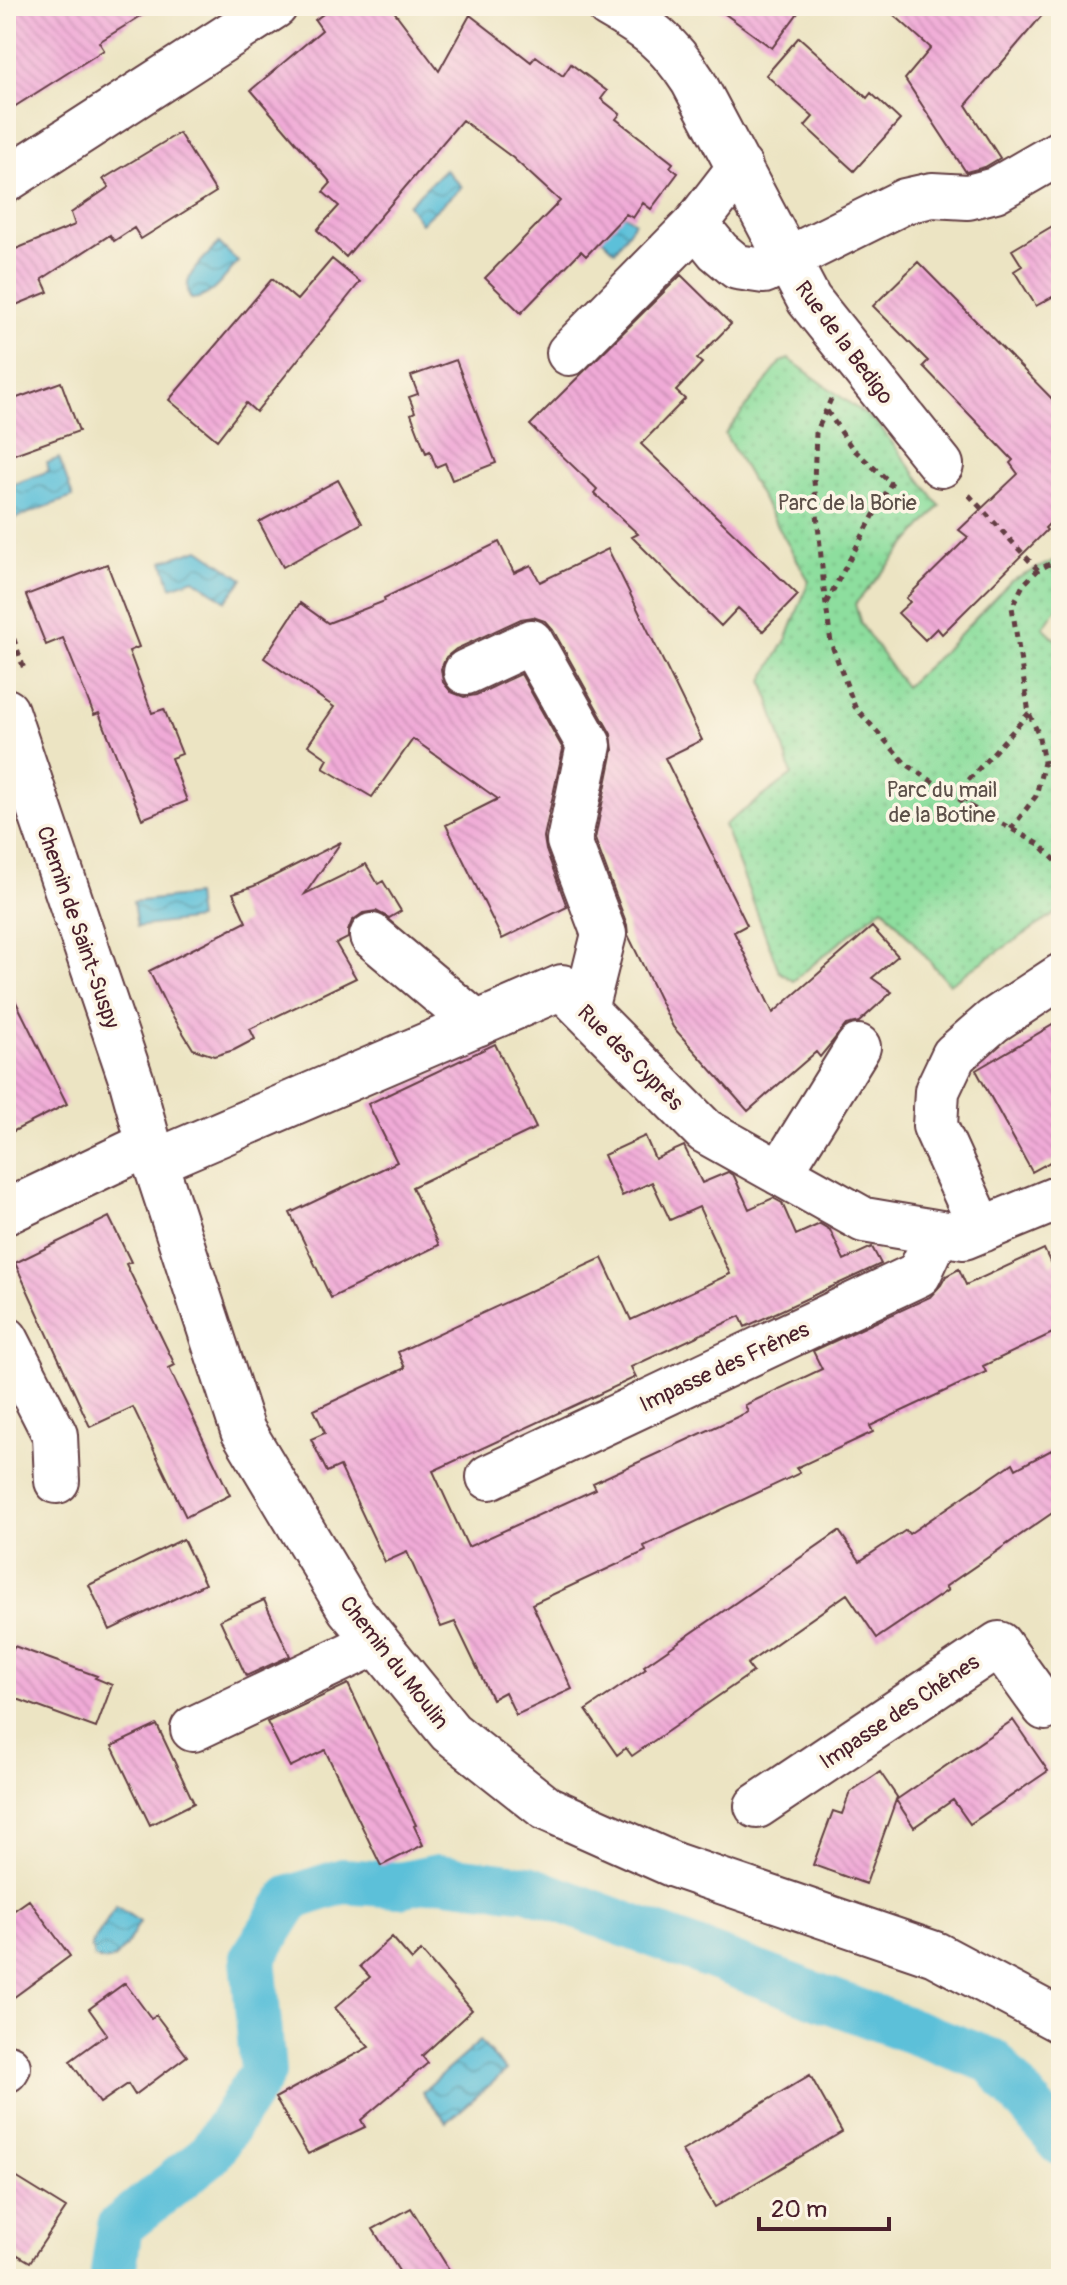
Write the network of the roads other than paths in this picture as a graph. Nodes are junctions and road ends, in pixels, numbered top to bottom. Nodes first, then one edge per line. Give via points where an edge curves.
1 (275, 6) edge
2 (635, 12) edge
3 (1061, 152) edge
4 (740, 167) junction
5 (6, 180) edge
6 (696, 224) junction
7 (787, 260) junction
8 (569, 353) dead end
9 (929, 450) road end
10 (466, 672) dead end
11 (6, 711) edge
12 (372, 936) dead end
13 (1061, 976) edge
14 (585, 1010) junction
15 (477, 1024) junction
16 (858, 1047) dead end
17 (152, 1153) junction
18 (780, 1173) junction
19 (1061, 1197) edge
20 (6, 1212) edge
21 (982, 1230) junction
22 (938, 1233) junction
23 (6, 1339) edge
24 (489, 1477) dead end
25 (57, 1481) dead end
26 (377, 1642) junction
27 (1061, 1698) edge
28 (193, 1729) dead end
29 (757, 1806) dead end
30 (1061, 2021) edge

1 - 5 street
2 - 4 street, Rue de la Bedigo via 674,52
3 - 7 street via 995,190 905,201
4 - 6 street
4 - 7 street, Rue de la Bedigo
6 - 7 street via 737,267 764,271
6 - 8 street
7 - 9 street, Rue de la Bedigo via 809,300
10 - 14 street via 531,642 589,745 569,841 604,934
11 - 17 street, Chemin de Saint-Suspy
12 - 15 street
13 - 21 street via 993,1021 954,1055 937,1091 935,1126
14 - 15 street, Rue des Cyprès via 562,987
14 - 18 street, Rue des Cyprès via 705,1131
15 - 17 street, Rue des Cyprès
16 - 18 street
17 - 20 street, Rue des Cyprès
17 - 26 street, Chemin du Moulin via 243,1431 349,1608
18 - 22 street, Rue des Cyprès via 864,1220
19 - 21 street, Rue des Cyprès
21 - 22 street, Rue des Cyprès via 964,1237
22 - 24 street, Impasse des Frênes via 919,1274
23 - 25 street via 55,1435
26 - 28 street
26 - 30 street, Chemin du Moulin via 450,1732 546,1808 674,1865 935,1954
27 - 29 street, Impasse des Chênes via 1045,1708 999,1644

